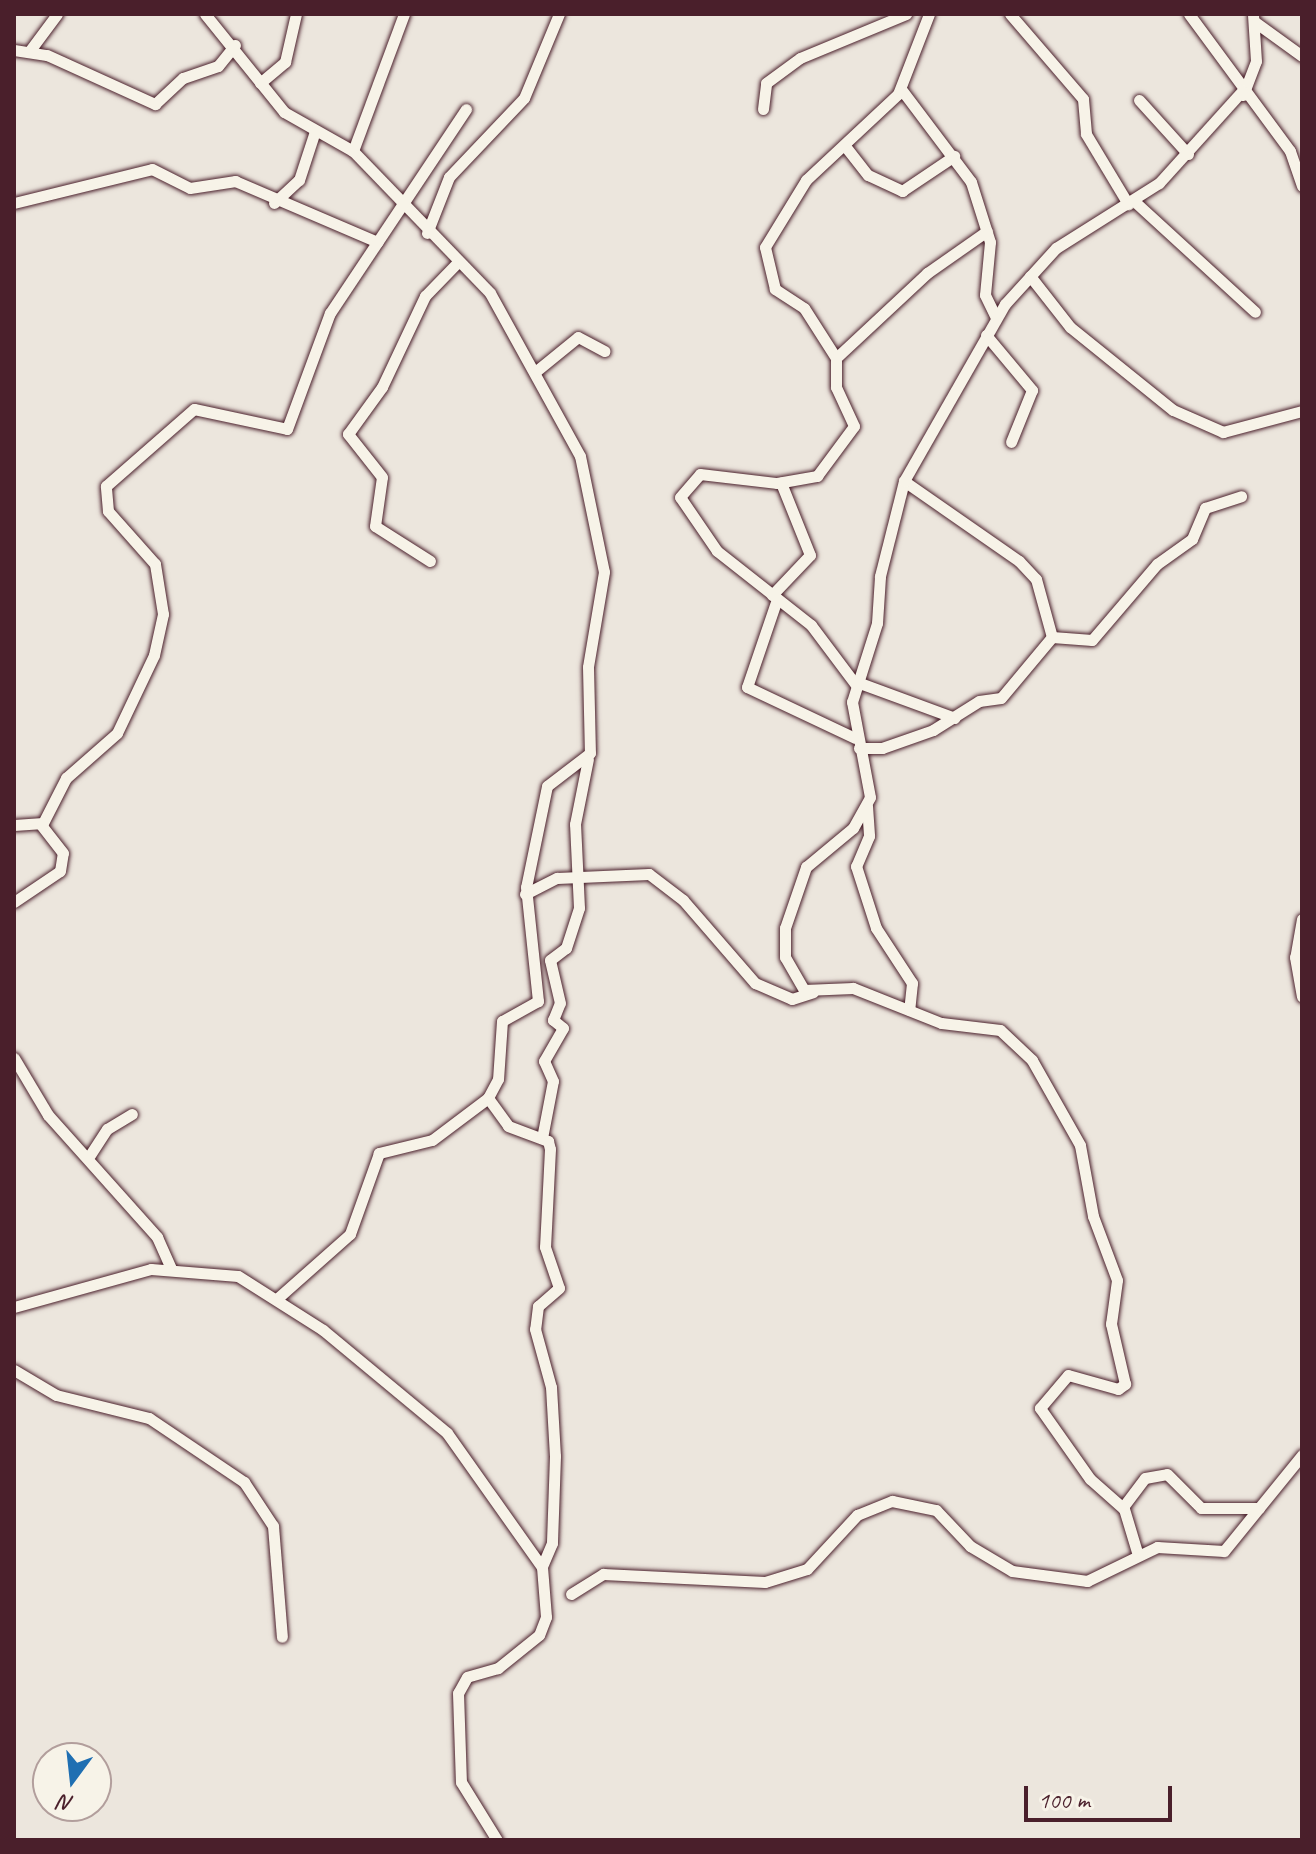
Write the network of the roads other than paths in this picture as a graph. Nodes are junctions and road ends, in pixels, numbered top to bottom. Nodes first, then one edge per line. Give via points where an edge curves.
1 (57, 14) edge
2 (205, 14) edge
3 (296, 14) edge
4 (404, 14) edge
5 (559, 14) edge
6 (906, 14) edge
7 (929, 14) edge
8 (1010, 14) edge
9 (1189, 14) edge
10 (1201, 14) edge
11 (1254, 18) edge
12 (1207, 37) junction
13 (235, 45) junction
14 (31, 49) junction
15 (14, 50) edge
16 (1302, 56) edge
17 (260, 83) junction
18 (901, 89) junction
19 (1242, 93) junction
20 (1139, 100) dead end
21 (466, 109) dead end
22 (763, 109) dead end
23 (315, 131) junction
24 (845, 146) junction
25 (353, 151) junction
26 (1188, 154) junction
27 (954, 156) junction
28 (1302, 186) edge
29 (1131, 202) junction
30 (14, 203) edge
31 (274, 203) junction
32 (402, 210) junction
33 (987, 231) junction
34 (427, 233) junction
35 (377, 242) junction
36 (458, 262) junction
37 (1030, 276) junction
38 (1255, 312) dead end
39 (996, 318) junction
40 (986, 335) junction
41 (604, 351) dead end
42 (836, 358) junction
43 (535, 372) junction
44 (1302, 411) edge
45 (1011, 442) dead end
46 (904, 481) junction
47 (781, 483) junction
48 (1241, 496) dead end
49 (430, 561) dead end
50 (774, 597) junction
51 (1052, 637) junction
52 (856, 684) junction
53 (955, 718) junction
54 (857, 743) junction
55 (588, 759) junction
56 (867, 805) junction
57 (14, 825) edge
58 (41, 825) junction
59 (577, 875) junction
60 (525, 894) junction
61 (14, 902) edge
62 (1302, 919) edge
63 (814, 992) junction
64 (1302, 996) edge
65 (909, 1010) junction
66 (14, 1058) edge
67 (488, 1098) junction
68 (132, 1114) dead end
69 (542, 1138) junction
70 (90, 1155) junction
71 (171, 1269) junction
72 (278, 1298) junction
73 (14, 1307) edge
74 (14, 1370) edge
75 (1302, 1455) edge
76 (1123, 1507) junction
77 (1259, 1508) junction
78 (1137, 1552) junction
79 (542, 1567) junction
80 (571, 1594) dead end
81 (282, 1637) dead end
82 (497, 1840) edge

1 - 14 street
2 - 13 street
3 - 17 street via 285,62
4 - 25 street
5 - 34 street via 524,98 449,177
6 - 22 street via 800,58 766,83
7 - 18 street
8 - 29 street via 1083,99 1086,134
9 - 12 street
10 - 12 street
11 - 16 street
11 - 19 street via 1256,61
12 - 19 street
13 - 14 street via 218,66 183,78 155,104
13 - 17 street
14 - 15 street
17 - 23 street via 284,112
18 - 24 street
18 - 27 street
19 - 26 street
19 - 28 street via 1290,151
20 - 26 street
21 - 32 street
23 - 25 street
23 - 31 street via 294,190
24 - 27 street via 868,175 902,191
24 - 42 street via 806,180 764,250 775,289 804,308
25 - 32 street
26 - 29 street
27 - 33 street
29 - 37 street via 1056,248
29 - 38 street
30 - 31 street via 152,169 190,188 222,177
31 - 35 street via 334,219
32 - 34 street
32 - 35 street
33 - 39 street via 985,295
33 - 42 street via 927,273
34 - 36 street
35 - 58 street via 330,313 287,429 194,409 106,486 108,511 151,551 161,625 117,733 66,778
36 - 43 street via 490,293
36 - 49 street via 425,296 382,387 348,434 382,477 375,526
37 - 39 street
37 - 44 street via 1070,327 1173,410 1223,432
39 - 40 street
40 - 45 street via 1032,390
40 - 46 street
41 - 43 street via 578,337
42 - 47 street via 850,437 817,476
43 - 55 street via 580,456 604,572 588,667 595,722
46 - 51 street via 1019,561 1036,579
46 - 52 street via 893,507 877,623
47 - 50 street via 810,555
47 - 50 street via 700,474 680,497 717,551
48 - 51 street via 1205,508 1192,539 1157,564 1092,640
50 - 52 street via 811,625
50 - 54 street via 747,687
51 - 53 street via 1001,698 979,701
52 - 53 street
52 - 54 street
53 - 54 street via 882,748
54 - 56 street
55 - 59 street via 575,824
55 - 60 street via 547,786
56 - 63 street via 853,828 806,867 789,911 785,957 794,979
56 - 65 street via 869,836 856,866 876,928 912,983
57 - 58 street
58 - 61 street via 63,853 60,871
59 - 60 street
59 - 63 street via 651,875 755,983 795,1000
59 - 69 street via 579,908 570,939 550,960 560,1003 553,1018 563,1028 544,1061 553,1081
60 - 67 street via 539,995 502,1021 498,1079
62 - 64 street via 1295,957
63 - 65 street via 853,988
65 - 76 street via 1009,1033 1026,1050 1080,1145 1093,1216 1117,1280 1111,1324 1125,1384 1118,1389 1068,1375 1040,1408 1090,1479
66 - 70 street via 41,1105
67 - 69 street via 508,1126
67 - 72 street via 432,1140 379,1153 350,1234
68 - 70 street via 107,1129
69 - 79 street via 551,1159 545,1247 559,1288 538,1306 535,1329 551,1387 555,1456 552,1543
70 - 71 street via 157,1237
71 - 72 street via 238,1276
71 - 73 street
72 - 79 street via 447,1433
74 - 81 street via 56,1395 149,1418 244,1482 273,1526
75 - 77 street
76 - 77 street via 1145,1478 1167,1474 1201,1508
76 - 78 street
77 - 78 street via 1224,1551
78 - 80 street via 1087,1581 1037,1579 981,1555 936,1510 892,1501 857,1515 807,1569 765,1582 603,1574
79 - 82 street via 546,1617 539,1635 498,1668 467,1677 458,1693 461,1782

